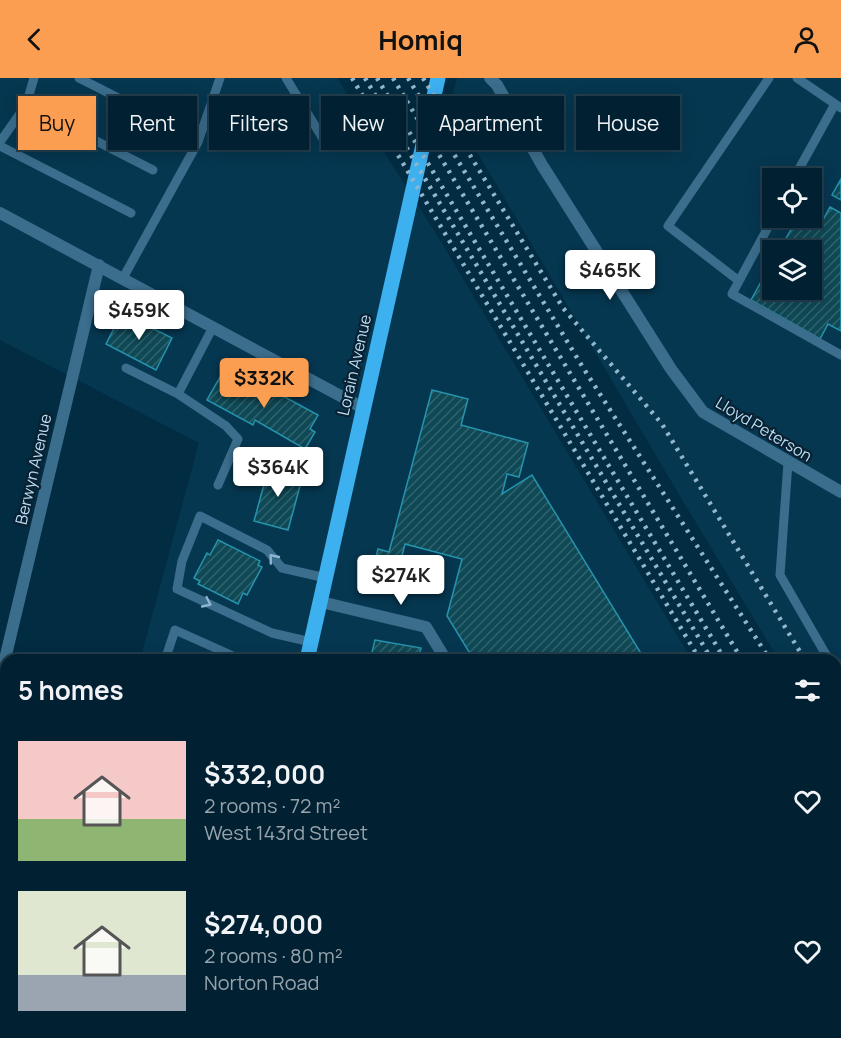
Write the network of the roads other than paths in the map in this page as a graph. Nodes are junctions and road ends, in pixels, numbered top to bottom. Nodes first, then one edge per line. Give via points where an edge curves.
1 (34, 78) edge
2 (79, 78) edge
3 (220, 78) edge
4 (286, 78) edge
5 (438, 78) edge
6 (490, 78) edge
7 (769, 78) edge
8 (797, 78) edge
9 (29, 96) edge
10 (114, 96) edge
11 (838, 106) edge
12 (18, 117) edge
13 (321, 136) edge
14 (96, 141) edge
15 (0, 144) edge
16 (800, 168) edge
17 (153, 170) dead end
18 (0, 213) edge
19 (131, 213) dead end
20 (768, 228) edge
21 (99, 265) junction
22 (123, 278) junction
23 (739, 281) junction
24 (213, 327) junction
25 (841, 355) edge
26 (126, 368) dead end
27 (177, 394) junction
28 (363, 408) junction
29 (788, 462) junction
30 (218, 484) dead end
31 (841, 492) edge
32 (326, 579) junction
33 (321, 602) junction
34 (311, 642) junction
35 (6, 654) edge
36 (167, 654) edge
37 (229, 654) edge
38 (308, 654) edge
39 (442, 654) edge
40 (826, 654) edge

1 - 9 lane
2 - 10 lane
3 - 22 lane via 198,142
4 - 13 lane
5 - 28 main road, Lorain Avenue
6 - 29 street, Lloyd Peterson via 665,359 703,412
7 - 23 lane via 668,226
8 - 11 lane
11 - 16 lane
12 - 15 lane
14 - 17 lane
15 - 19 lane
18 - 21 street
20 - 23 lane
21 - 22 street
21 - 35 street, Berwyn Avenue
22 - 24 street
23 - 25 lane via 732,294
24 - 27 lane
24 - 28 street
26 - 27 lane
27 - 30 lane via 226,426 238,439
28 - 32 main road, Lorain Avenue
29 - 31 street, Lloyd Peterson
29 - 40 lane via 780,575
32 - 33 main road, Lorain Avenue
32 -> 34 lane via 282,568 267,550 200,516 182,561 177,589 272,633
33 - 34 main road, Lorain Avenue
33 - 39 street via 426,627
34 - 38 main road, Lorain Avenue
36 - 37 lane via 175,630

